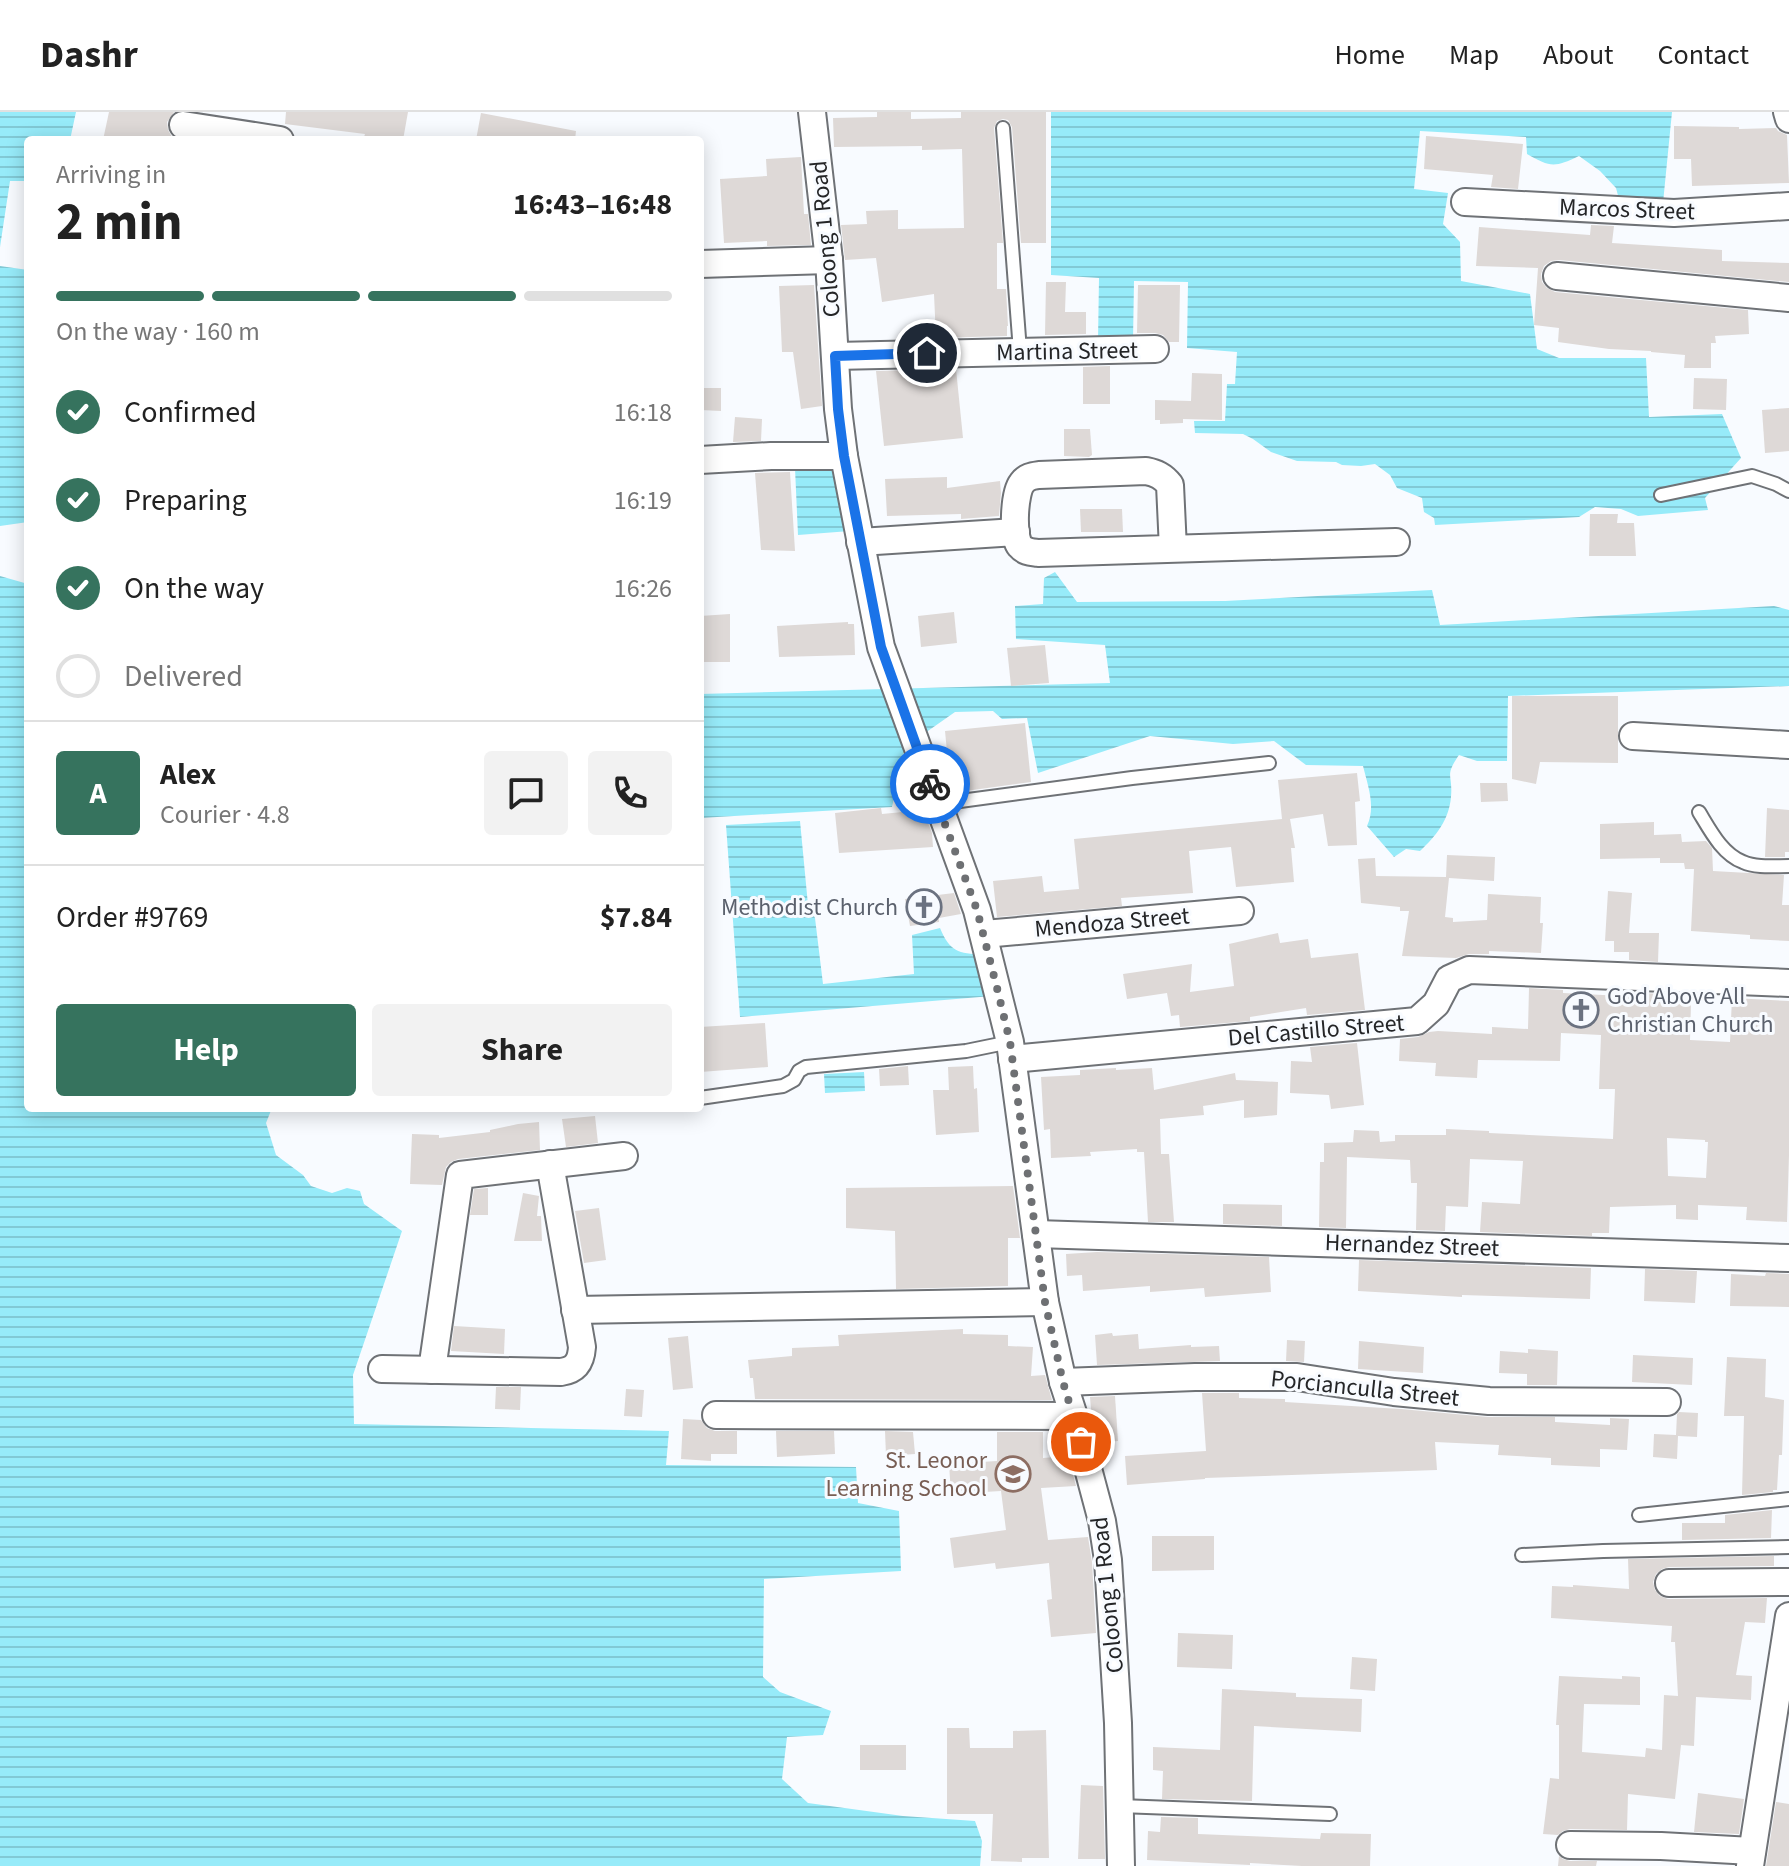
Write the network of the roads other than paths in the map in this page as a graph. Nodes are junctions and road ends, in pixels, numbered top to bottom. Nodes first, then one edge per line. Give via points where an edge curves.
1 (812, 112) edge
2 (1787, 112) edge
3 (1789, 119) edge
4 (183, 126) edge
5 (1003, 128) dead end
6 (252, 136) edge
7 (1465, 202) dead end
8 (1789, 206) edge
9 (829, 260) junction
10 (704, 264) edge
11 (1557, 276) dead end
12 (1789, 298) edge
13 (1155, 349) dead end
14 (1020, 351) junction
15 (835, 356) junction
16 (844, 456) junction
17 (704, 460) edge
18 (1789, 491) edge
19 (1661, 495) dead end
20 (1016, 532) junction
21 (860, 542) junction
22 (1396, 542) dead end
23 (1173, 549) junction
24 (1633, 736) dead end
25 (1789, 745) edge
26 (1269, 763) dead end
27 (937, 804) junction
28 (1699, 812) dead end
29 (1789, 866) edge
30 (1240, 911) dead end
31 (984, 934) junction
32 (1789, 983) edge
33 (1011, 1050) junction
34 (704, 1097) edge
35 (624, 1156) dead end
36 (550, 1164) junction
37 (1036, 1234) junction
38 (1789, 1258) edge
39 (1045, 1302) junction
40 (575, 1310) junction
41 (382, 1369) dead end
42 (432, 1370) junction
43 (1063, 1382) junction
44 (1667, 1402) dead end
45 (716, 1415) dead end
46 (1074, 1416) junction
47 (1789, 1499) edge
48 (1639, 1515) dead end
49 (1789, 1547) edge
50 (1522, 1555) dead end
51 (1789, 1582) edge
52 (1669, 1583) dead end
53 (1789, 1616) edge
54 (1120, 1806) junction
55 (1330, 1814) dead end
56 (1570, 1845) dead end
57 (1751, 1859) edge
58 (1121, 1866) edge

1 - 9 street, Coloong 1 Road
2 - 3 street
4 - 6 street
5 - 14 lane
7 - 8 street, Marcos Street via 1674,213
9 - 10 street
9 - 15 street, Coloong 1 Road
11 - 12 street
13 - 14 street, Martina Street
14 - 15 street, Martina Street
15 - 16 street, Coloong 1 Road
16 - 17 street
16 - 21 street, Coloong 1 Road
18 - 19 lane via 1752,476
20 - 21 street
20 - 23 street via 1018,545 1030,552
20 - 23 street via 1017,494 1031,476 1146,471 1170,485
21 - 27 street, Coloong 1 Road via 881,647
22 - 23 street
24 - 25 street
26 - 27 lane
27 - 31 street, Coloong 1 Road
28 - 29 lane via 1719,843 1743,862
30 - 31 street, Mendoza Street
31 - 33 street, Coloong 1 Road
32 - 33 street, Del Castillo Street via 1469,970 1449,979 1436,1004 1417,1021
33 - 34 lane via 806,1067 783,1086
33 - 37 street, Coloong 1 Road
35 - 36 street
36 - 40 street
36 - 42 street via 460,1175
37 - 38 street, Hernandez Street
37 - 39 street, Coloong 1 Road
39 - 40 street
39 - 43 street, Coloong 1 Road
40 - 42 street via 582,1347 578,1365 570,1371
41 - 42 street
43 - 44 street, Porcianculla Street via 1297,1377 1489,1401
43 - 46 street, Coloong 1 Road
45 - 46 street
46 - 54 street, Coloong 1 Road via 1108,1560
47 - 48 lane
49 - 50 lane
51 - 52 street
53 - 57 street
54 - 55 lane
54 - 58 street, Coloong 1 Road
56 - 57 street via 1661,1846

